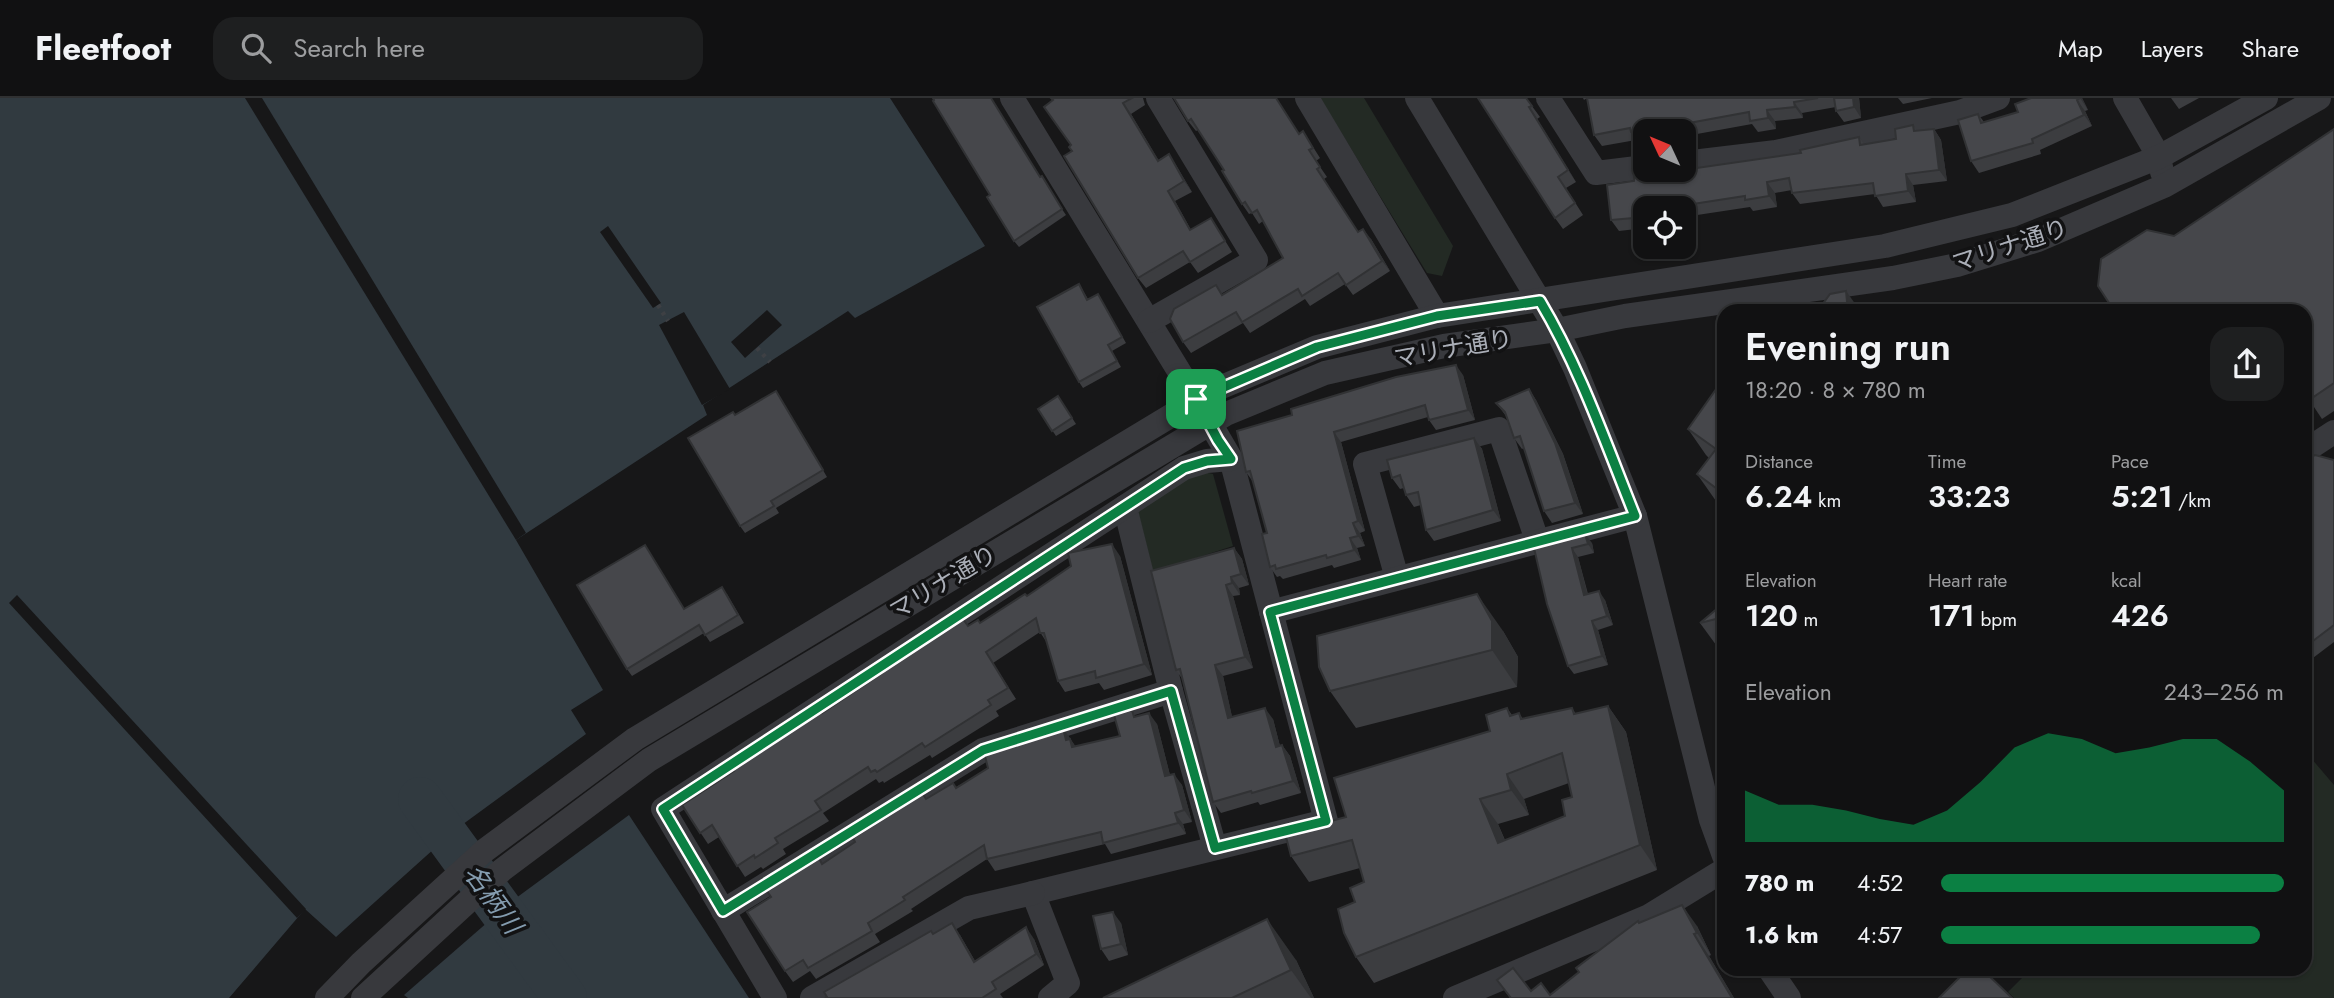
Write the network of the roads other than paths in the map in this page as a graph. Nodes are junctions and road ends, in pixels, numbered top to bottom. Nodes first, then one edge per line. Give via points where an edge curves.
1 (1012, 98) edge
2 (1158, 98) edge
3 (1307, 98) edge
4 (1417, 98) edge
5 (1548, 98) edge
6 (1998, 98) edge
7 (2125, 98) edge
8 (2266, 98) edge
9 (2319, 98) edge
10 (1962, 104) edge
11 (2159, 157) junction
12 (1696, 162) edge
13 (1633, 168) edge
14 (2164, 187) junction
15 (1540, 301) junction
16 (1437, 316) junction
17 (1149, 321) junction
18 (1558, 330) junction
19 (1196, 399) junction
20 (1209, 422) junction
21 (2334, 432) edge
22 (2312, 446) edge
23 (1231, 459) junction
24 (1125, 507) junction
25 (1635, 516) junction
26 (1536, 540) junction
27 (1397, 578) junction
28 (1270, 612) junction
29 (1171, 691) junction
30 (642, 750) junction
31 (1717, 837) edge
32 (1215, 848) junction
33 (1717, 874) edge
34 (1033, 893) junction
35 (723, 911) junction
36 (1774, 976) edge
37 (371, 991) edge
38 (1466, 996) edge
39 (327, 998) edge
40 (775, 998) edge
41 (812, 998) edge
42 (1050, 998) edge
43 (1789, 998) edge

1 - 17 street
2 - 17 street via 1256,260
3 - 16 street
4 - 15 street
5 - 13 street via 1596,173
6 - 10 street
7 - 11 street
8 - 11 street, マリナ通り
9 - 14 street, マリナ通り
10 - 12 street via 1776,152
11 - 14 street
11 - 15 street, マリナ通り via 2012,215 1885,246
14 - 18 street, マリナ通り via 2038,240 1957,265
15 - 16 street, マリナ通り
15 - 18 street
16 - 19 street, マリナ通り via 1317,347
17 - 19 street
18 - 20 street, マリナ通り via 1444,346 1325,373
18 - 25 street
19 - 20 street
19 - 30 street, マリナ通り
20 - 23 street
20 - 30 street, マリナ通り
21 - 22 street
23 - 24 street via 1184,468
23 - 28 street
24 - 29 street
24 - 35 street via 663,809
25 - 26 street
25 - 31 street
26 - 27 street
26 - 27 street via 1499,429 1378,460 1365,464
27 - 28 street
28 - 32 street via 1326,821
29 - 32 street
29 - 35 street via 983,750
30 - 37 street
30 - 39 street via 484,851
32 - 34 street
33 - 38 street via 1649,916
34 - 41 street via 969,908
34 - 42 street via 1068,983
35 - 40 street
36 - 43 street

